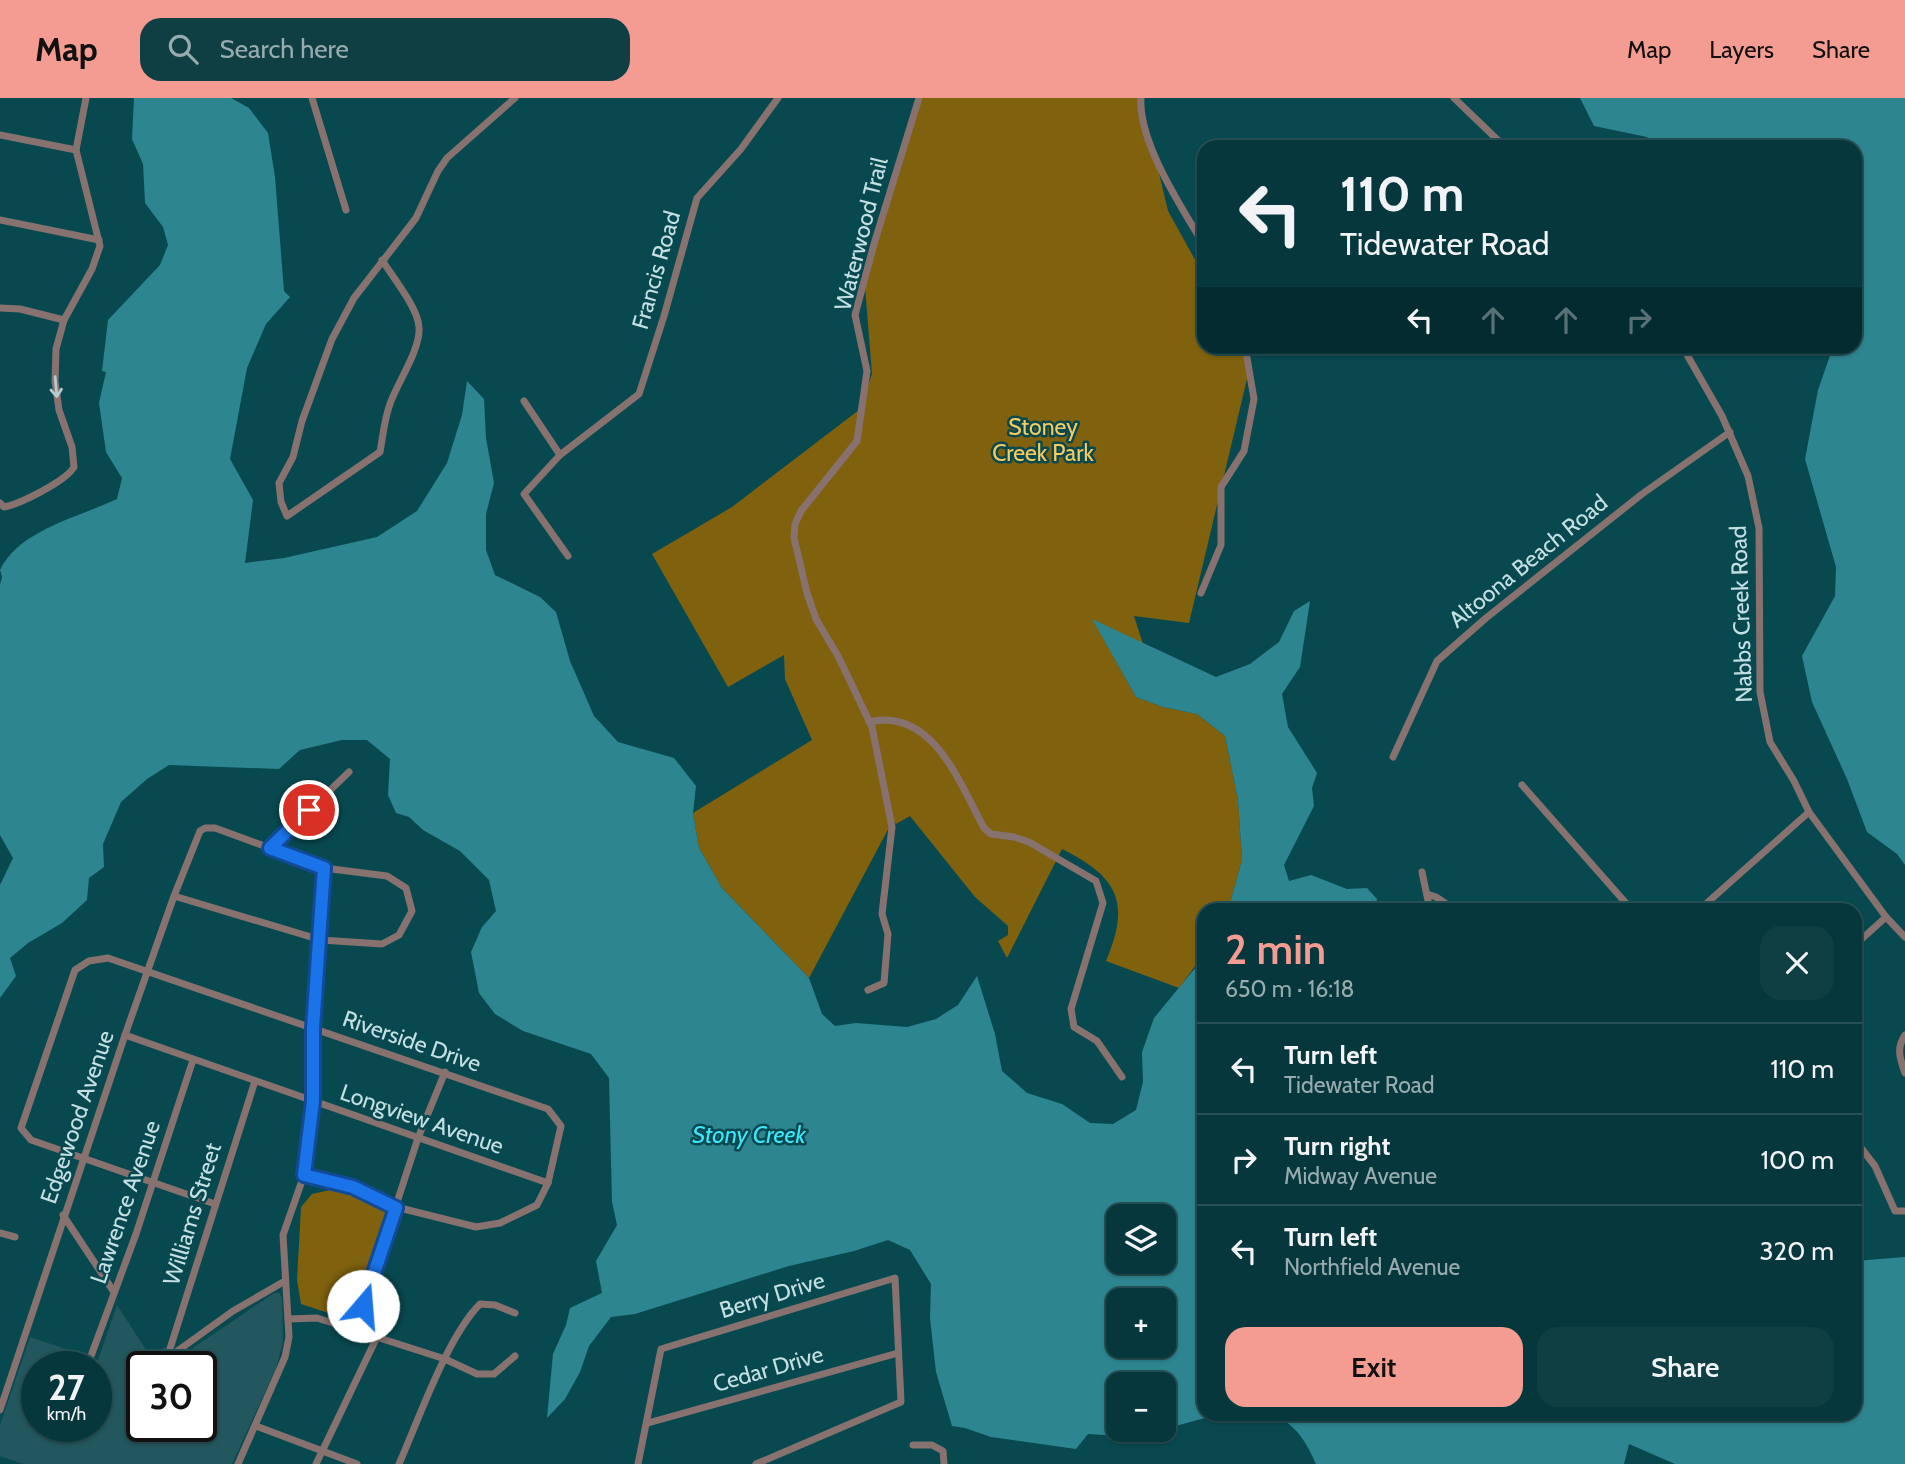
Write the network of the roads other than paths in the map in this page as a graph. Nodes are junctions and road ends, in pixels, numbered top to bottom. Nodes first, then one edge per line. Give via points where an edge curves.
1 (86, 98) edge
2 (312, 98) edge
3 (515, 98) edge
4 (778, 98) edge
5 (919, 98) edge
6 (1141, 98) edge
7 (1454, 98) edge
8 (0, 135) edge
9 (1498, 140) edge
10 (76, 150) junction
11 (346, 210) dead end
12 (0, 220) edge
13 (1197, 233) edge
14 (99, 240) junction
15 (382, 260) junction
16 (0, 308) edge
17 (64, 320) junction
18 (1246, 354) edge
19 (1686, 354) edge
20 (524, 401) dead end
21 (1730, 432) junction
22 (560, 454) junction
23 (2, 505) edge
24 (568, 556) dead end
25 (1200, 593) dead end
26 (869, 722) junction
27 (1394, 757) dead end
28 (349, 772) dead end
29 (1522, 785) dead end
30 (1809, 812) junction
31 (270, 848) junction
32 (324, 868) junction
33 (1422, 872) dead end
34 (1427, 894) junction
35 (174, 896) junction
36 (1429, 903) edge
37 (1445, 903) edge
38 (1626, 903) edge
39 (1707, 903) edge
40 (1886, 917) junction
41 (1905, 937) edge
42 (1862, 939) edge
43 (321, 940) junction
44 (147, 972) junction
45 (868, 990) dead end
46 (313, 1028) junction
47 (125, 1035) junction
48 (1905, 1035) edge
49 (193, 1060) junction
50 (446, 1072) junction
51 (1905, 1073) edge
52 (1122, 1077) dead end
53 (255, 1081) junction
54 (313, 1101) junction
55 (418, 1138) junction
56 (1862, 1149) edge
57 (84, 1158) junction
58 (304, 1175) junction
59 (153, 1181) junction
60 (548, 1183) junction
61 (215, 1204) junction
62 (396, 1208) junction
63 (1905, 1211) edge
64 (63, 1215) junction
65 (0, 1233) edge
66 (15, 1237) dead end
67 (285, 1281) junction
68 (114, 1292) junction
69 (515, 1313) dead end
70 (289, 1320) junction
71 (355, 1331) junction
72 (376, 1339) junction
73 (93, 1351) edge
74 (898, 1353) junction
75 (515, 1356) dead end
76 (445, 1359) junction
77 (0, 1410) edge
78 (648, 1423) junction
79 (256, 1426) junction
80 (913, 1444) dead end
81 (321, 1451) junction
82 (238, 1464) edge
83 (316, 1464) edge
84 (357, 1464) edge
85 (399, 1464) edge
86 (638, 1464) edge
87 (756, 1464) edge
88 (944, 1464) edge

1 - 10 street
2 - 11 street
3 - 15 street via 447,158 416,218
4 - 22 street, Francis Road via 697,198 639,394
5 - 26 street, Waterwood Trail via 855,316 867,371 857,441 806,503 795,524 794,538 816,619
6 - 13 street via 1144,128 1165,180
7 - 9 street
8 - 10 street
10 - 14 street
12 - 14 street
14 - 17 street via 97,260
15 - 15 street via 354,298 316,382 293,457 279,483 287,516 380,452 391,400 419,327 407,297
16 - 17 street
17 -> 23 street via 55,381 74,467 62,480
18 - 25 street via 1254,399 1244,451 1221,487 1221,545
19 - 21 street, Nabbs Creek Road
20 - 22 street
21 - 27 street, Altoona Beach Road via 1642,494 1437,660
21 - 30 street, Nabbs Creek Road via 1748,476 1759,528 1760,692 1770,742
22 - 24 street, Francis Road via 524,494
26 - 45 street, Waterwood Trail via 892,827 883,914 888,934 884,983
26 - 52 street via 892,721 922,732 936,744 991,834 1029,842 1096,881 1103,903 1071,1009 1074,1027 1097,1041
28 - 31 street
29 - 38 street
30 - 39 street
30 - 40 street, Nabbs Creek Road
31 - 32 street
31 - 35 street, Edgewood Avenue via 215,828 202,829
32 - 43 street
32 - 43 street via 387,876 406,888 412,911 399,935 382,944
33 - 34 street
34 - 36 street
34 - 37 street
35 - 43 street
35 - 44 street, Edgewood Avenue
40 - 41 street, Nabbs Creek Road
40 - 42 street
43 - 46 street
44 - 46 street, Riverside Drive
44 - 47 street, Edgewood Avenue
44 - 57 street, Riverside Drive via 108,958 89,961 75,970 21,1128 31,1140
46 - 50 street, Riverside Drive
46 - 54 street
47 - 49 street, Longview Avenue
47 - 57 street, Edgewood Avenue
48 - 51 street via 1900,1042
49 - 53 street, Longview Avenue
49 - 59 street, Lawrence Avenue
50 - 55 street
50 - 60 street, Riverside Drive via 548,1110 561,1126
53 - 54 street, Longview Avenue
53 - 61 street, Williams Street
54 - 55 street, Longview Avenue
54 - 58 street
55 - 60 street, Longview Avenue
55 - 62 street
56 - 63 street via 1875,1166 1895,1211
57 - 59 street
57 - 64 street, Edgewood Avenue
58 - 62 street via 353,1187
58 - 67 street via 283,1235
59 - 61 street
59 - 68 street, Lawrence Avenue
60 - 62 street via 537,1205 499,1223 476,1227
61 - 67 street, Williams Street via 167,1358
62 - 71 street
64 - 68 street
64 - 77 street, Edgewood Avenue
65 - 66 street
67 - 70 street
68 - 73 street, Lawrence Avenue
69 - 76 street via 480,1304 468,1316
70 - 71 street via 317,1318
70 - 79 street via 285,1357
71 - 72 street
72 - 76 street
72 - 81 street
74 - 78 street, Cedar Drive
74 - 78 street, Berry Drive via 895,1278 661,1349
74 - 87 street via 901,1402
75 - 76 street via 494,1374 477,1374
76 - 85 street
78 - 86 street
79 - 81 street
79 - 82 street
80 - 88 street via 943,1451
81 - 83 street
81 - 84 street

